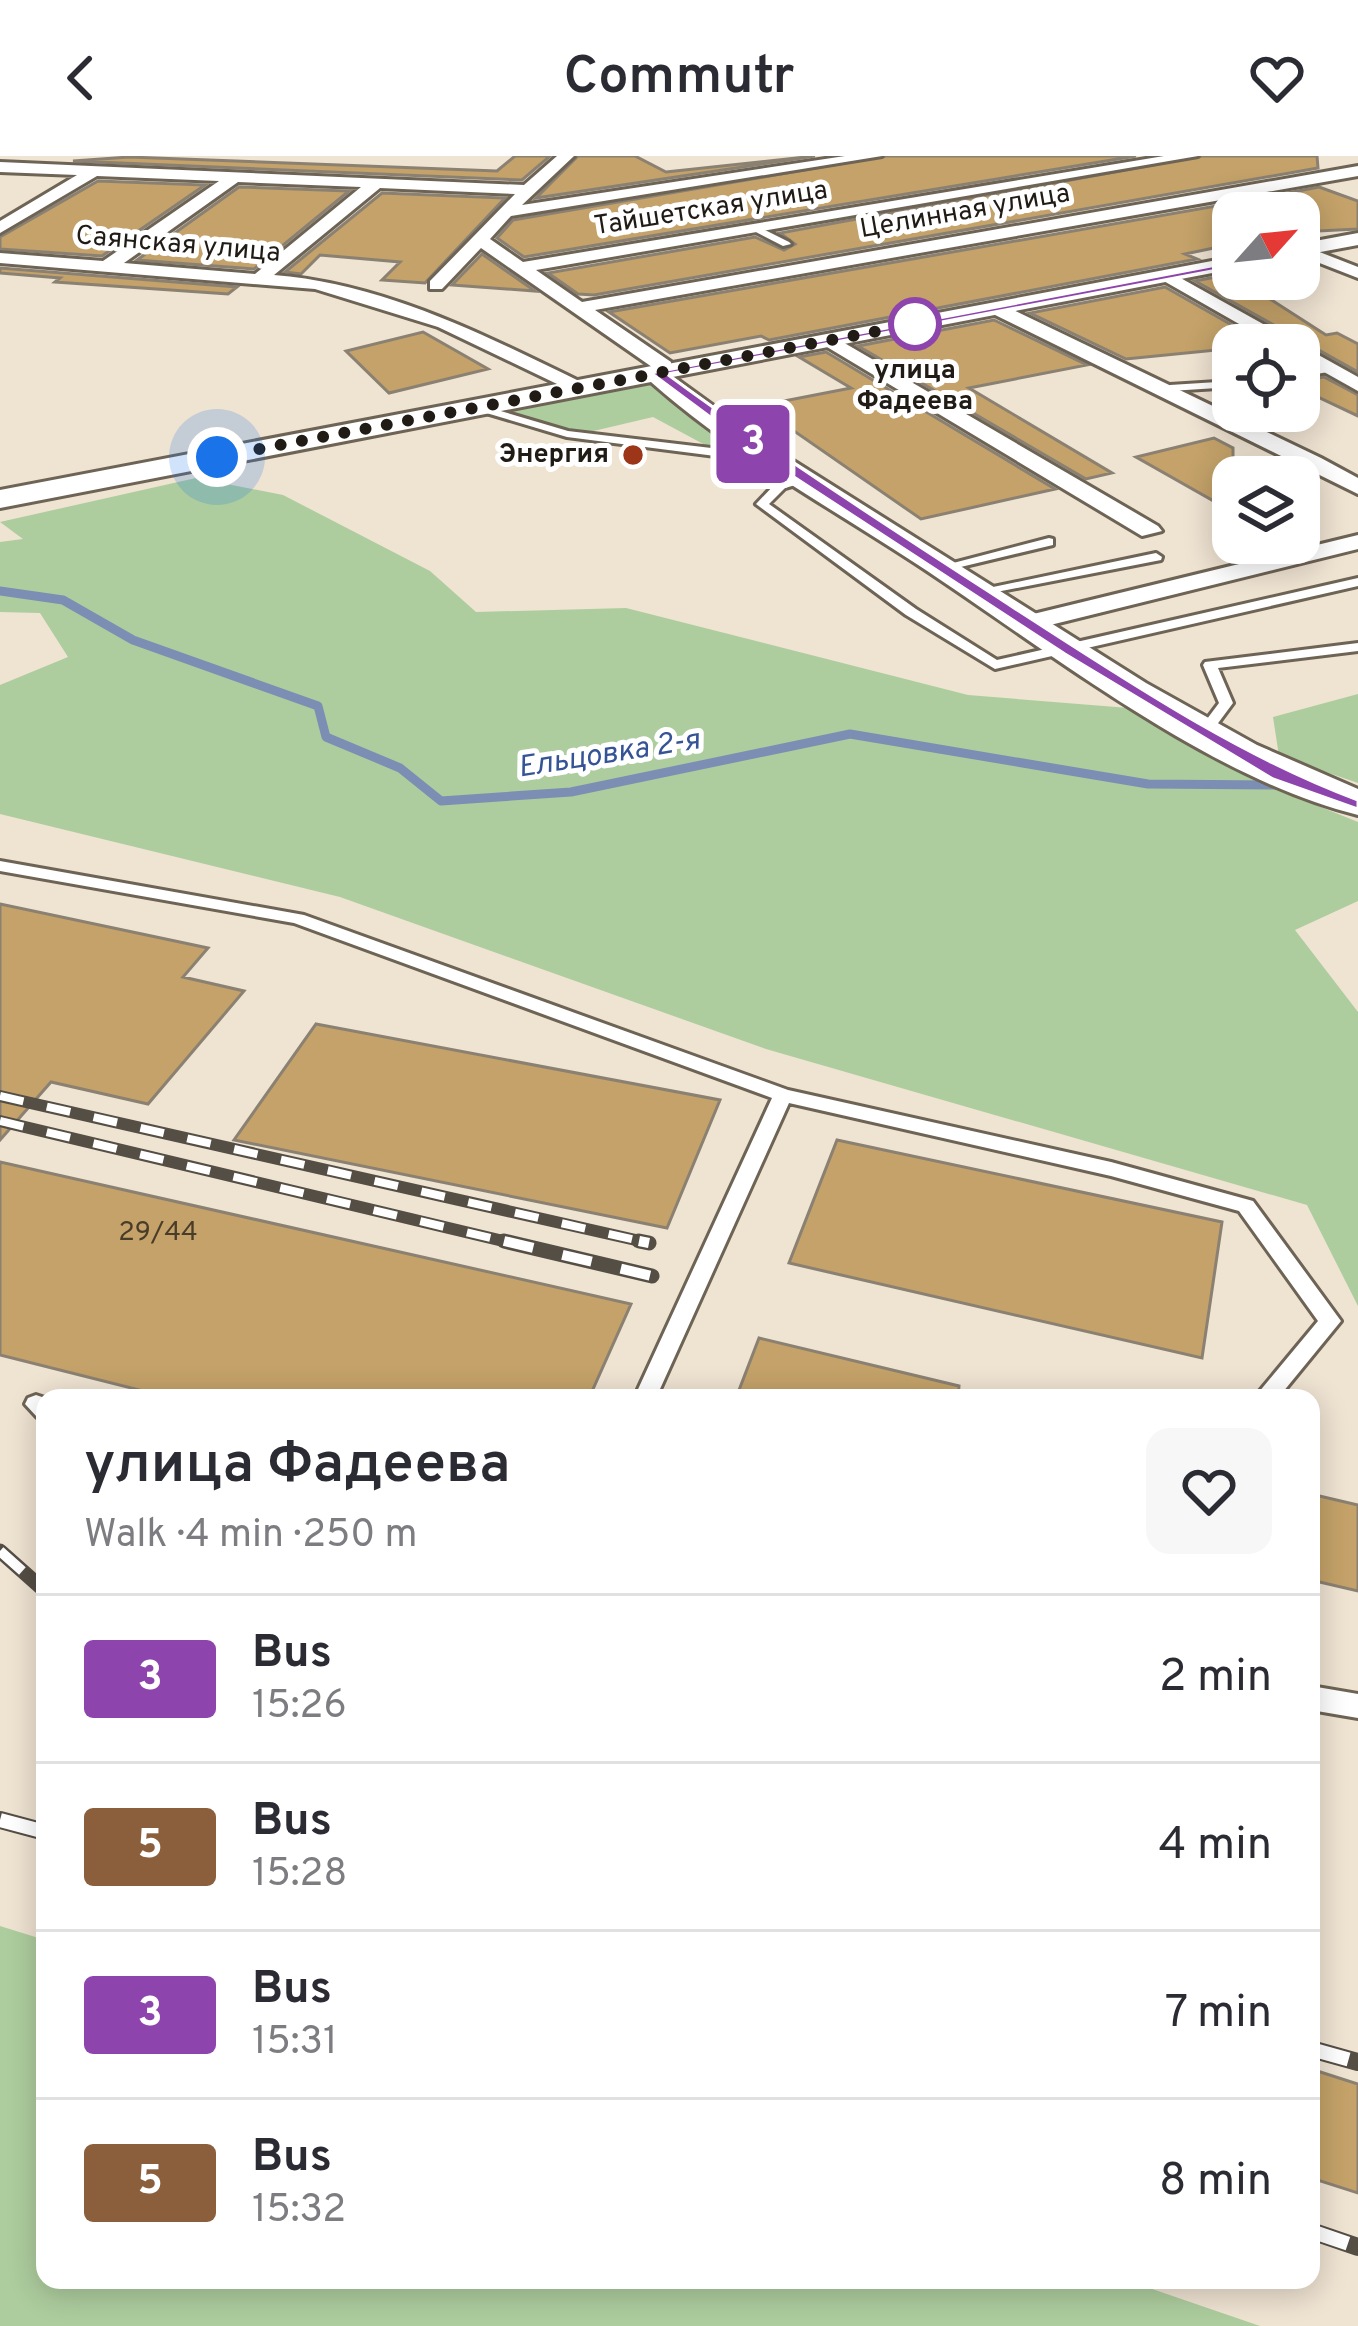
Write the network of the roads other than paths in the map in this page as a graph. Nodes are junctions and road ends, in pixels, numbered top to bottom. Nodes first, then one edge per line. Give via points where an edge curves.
1 (567, 156) edge
2 (875, 156) edge
3 (1064, 156) edge
4 (1192, 156) edge
5 (0, 166) edge
6 (95, 170) junction
7 (1102, 170) junction
8 (1358, 171) edge
9 (236, 176) junction
10 (380, 181) junction
11 (529, 190) junction
12 (1184, 202) junction
13 (507, 212) junction
14 (1212, 214) edge
15 (0, 228) edge
16 (757, 229) junction
17 (1358, 239) edge
18 (480, 240) junction
19 (786, 244) dead end
20 (1320, 246) edge
21 (0, 258) edge
22 (1320, 258) edge
23 (108, 266) junction
24 (523, 267) junction
25 (1212, 267) edge
26 (1358, 273) edge
27 (1168, 276) junction
28 (260, 278) junction
29 (436, 285) dead end
30 (582, 308) junction
31 (994, 308) junction
32 (1253, 324) edge
33 (829, 340) junction
34 (1320, 363) edge
35 (1330, 369) junction
36 (1320, 371) edge
37 (657, 373) junction
38 (1212, 385) edge
39 (1358, 385) edge
40 (578, 388) junction
41 (1170, 388) junction
42 (477, 407) junction
43 (776, 460) junction
44 (805, 478) junction
45 (1358, 487) edge
46 (0, 499) edge
47 (1150, 531) dead end
48 (1049, 542) dead end
49 (1358, 542) edge
50 (1156, 557) dead end
51 (944, 567) junction
52 (1358, 582) edge
53 (981, 590) junction
54 (1030, 622) junction
55 (1358, 647) edge
56 (1071, 651) junction
57 (1205, 731) junction
58 (1358, 803) edge
59 (0, 866) edge
60 (783, 1095) junction
61 (649, 1389) edge
62 (1273, 1389) edge
63 (1320, 1700) edge
64 (1358, 1706) edge

1 - 11 street
2 - 13 street
3 - 7 street
4 - 7 street, Тайшетская улица
5 - 6 street
6 - 9 street
6 - 15 street
7 - 12 street
7 - 16 street, Тайшетская улица
8 - 12 street, Целинная улица
9 - 10 street
9 - 23 street
10 - 11 street
10 - 28 street
11 - 13 street
12 - 14 street
12 - 30 street, Целинная улица
13 - 18 street
16 - 19 lane
16 - 24 street, Тайшетская улица
17 - 20 street
18 - 24 street
18 - 29 street
21 - 23 street, Саянская улица
22 - 26 street
23 - 28 street, Саянская улица
24 - 30 street
25 - 27 street
27 - 31 street
27 - 32 street
28 - 40 street, Саянская улица via 445,323
30 - 37 street via 664,366
31 - 33 street
31 - 41 street
33 - 37 street
33 - 47 street
34 - 35 street
35 - 36 lane
35 - 39 street
37 - 40 main road
37 - 43 main road
38 - 41 lane
40 - 42 main road
41 - 45 street
42 - 43 lane via 567,434
42 - 46 main road
43 - 44 main road
44 - 51 main road
44 - 56 lane via 781,485 762,504 910,612 995,665
48 - 51 lane
49 - 54 street
50 - 53 lane
51 - 53 main road
52 - 56 lane
53 - 54 main road
54 - 56 main road
55 - 57 lane via 1210,665 1226,703
56 - 57 main road
57 - 58 main road via 1279,776
59 - 60 lane via 298,919
60 - 61 lane
60 - 62 lane via 1246,1206 1330,1321
63 - 64 lane

